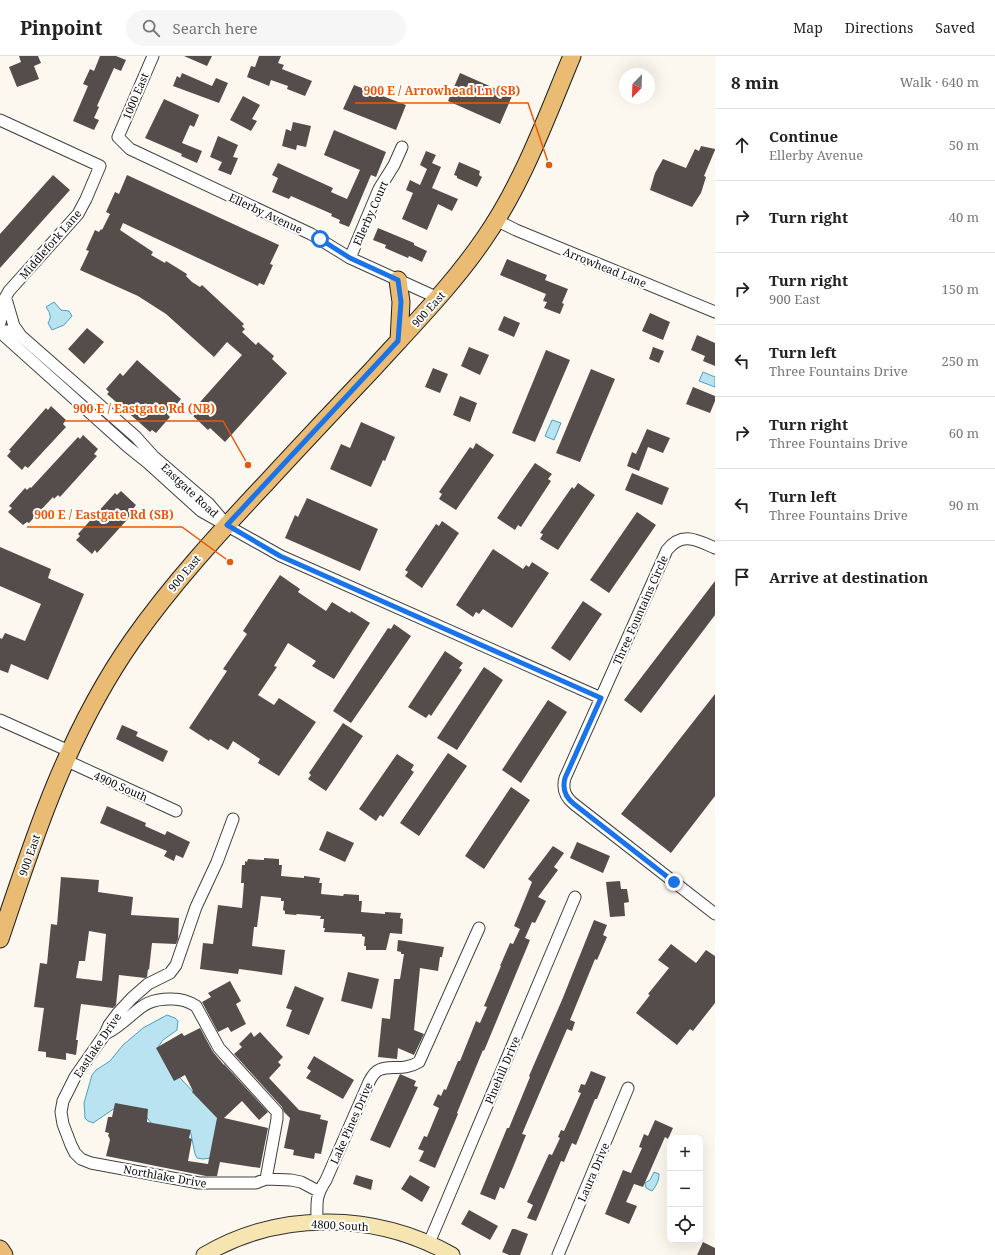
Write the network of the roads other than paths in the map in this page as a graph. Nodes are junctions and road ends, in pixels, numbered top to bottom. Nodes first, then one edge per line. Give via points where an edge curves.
1 (153, 56) edge
2 (572, 56) edge
3 (0, 120) edge
4 (118, 137) joint
5 (402, 147) dead end
6 (496, 220) junction
7 (350, 258) junction
8 (398, 280) junction
9 (438, 298) junction
10 (3, 299) edge
11 (715, 312) edge
12 (0, 323) edge
13 (0, 332) edge
14 (21, 336) junction
15 (398, 341) junction
16 (227, 525) junction
17 (715, 548) edge
18 (601, 698) junction
19 (0, 720) edge
20 (67, 756) junction
21 (176, 811) dead end
22 (233, 819) dead end
23 (575, 897) dead end
24 (715, 914) edge
25 (479, 928) dead end
26 (0, 939) edge
27 (105, 1034) junction
28 (628, 1088) dead end
29 (81, 1159) joint
30 (266, 1179) junction
31 (318, 1191) junction
32 (317, 1222) junction
33 (429, 1243) junction
34 (0, 1249) edge
35 (4, 1255) edge
36 (204, 1255) edge
37 (452, 1255) edge
38 (558, 1255) edge

1 - 4 street, 1000 East
2 - 6 main road, 900 East via 521,175
3 - 10 street, Middlefork Lane via 100,166 78,214
4 - 7 street, Ellerby Avenue via 130,149 311,234
5 - 7 street, Ellerby Court via 379,189
6 - 9 main road, 900 East via 472,256
6 - 11 street, Arrowhead Lane
7 - 8 street, Ellerby Avenue
8 - 9 street, Ellerby Avenue
8 - 15 main road via 401,302
9 - 15 main road, 900 East
10 - 12 street, Middlefork Lane
10 - 14 street, Eastgate Road
13 - 14 street, Eastgate Road via 10,331
13 - 16 street, Eastgate Road via 201,511
14 - 16 street, Eastgate Road via 136,437
15 - 16 main road, 900 East
16 - 18 street via 280,556
16 - 20 main road, 900 East via 175,584 130,644 90,710
17 - 18 street, Three Fountains Circle via 683,538 676,540 667,550
18 - 24 street via 565,778 566,796
19 - 20 street, 4900 South
20 - 21 street, 4900 South
20 - 26 main road, 900 East via 40,821
22 - 27 street, Eastlake Drive via 196,907 176,965 170,974 148,984 132,998 108,1025
23 - 33 street, Pinehill Drive
25 - 31 street, Lake Pines Drive via 419,1062 403,1068 379,1070 373,1074 326,1180
27 - 29 street, Eastlake Drive via 75,1077 63,1101 63,1124 73,1149
27 - 30 street via 152,1001 176,999 196,1006 219,1048 277,1112
28 - 38 street, Laura Drive
29 - 30 street, Northlake Drive via 199,1183 256,1183
30 - 31 street, Northlake Drive via 301,1182
31 - 32 street, Lake Pines Drive
32 - 33 street, 4800 South via 386,1229
32 - 36 street, 4800 South via 259,1230
33 - 37 street, 4800 South
34 - 35 main road

